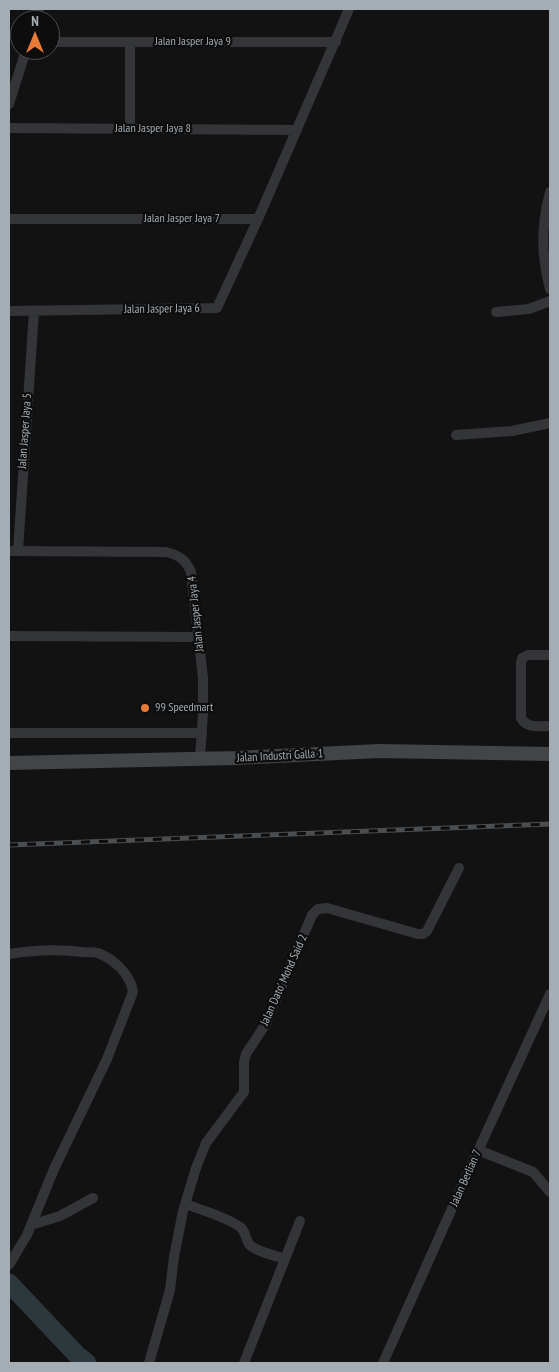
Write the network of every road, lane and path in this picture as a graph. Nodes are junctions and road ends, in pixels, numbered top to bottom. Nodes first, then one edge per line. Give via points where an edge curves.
1 (349, 9) edge
2 (60, 42) edge
3 (130, 42) junction
4 (336, 42) junction
5 (23, 60) edge
6 (9, 104) edge
7 (9, 128) edge
8 (130, 129) junction
9 (297, 130) junction
10 (550, 192) edge
11 (9, 219) edge
12 (258, 219) junction
13 (550, 289) edge
14 (550, 301) edge
15 (9, 311) edge
16 (34, 311) junction
17 (496, 312) dead end
18 (550, 423) edge
19 (456, 435) dead end
20 (13, 551) edge
21 (9, 636) edge
22 (198, 637) junction
23 (550, 655) edge
24 (550, 726) edge
25 (9, 733) edge
26 (202, 733) junction
27 (550, 754) edge
28 (200, 758) junction
29 (9, 763) edge
30 (459, 868) dead end
31 (9, 954) edge
32 (550, 994) edge
33 (478, 1150) junction
34 (550, 1192) edge
35 (93, 1198) dead end
36 (186, 1204) junction
37 (300, 1221) dead end
38 (31, 1225) junction
39 (285, 1259) junction
40 (10, 1264) edge
41 (149, 1363) edge
42 (244, 1363) edge
43 (383, 1363) edge

1 - 4 street
2 - 3 street, Jalan Jasper Jaya 9
3 - 4 street, Jalan Jasper Jaya 9
3 - 8 street
4 - 9 street
5 - 6 street
7 - 8 street, Jalan Jasper Jaya 8
8 - 9 street, Jalan Jasper Jaya 8
9 - 12 street
10 - 13 street via 542,233 544,266
11 - 12 street, Jalan Jasper Jaya 7
12 - 16 street, Jalan Jasper Jaya 6 via 217,308
14 - 17 street via 528,310
15 - 16 street, Jalan Jasper Jaya 6
16 - 20 street, Jalan Jasper Jaya 5
18 - 19 street
20 - 22 street, Jalan Jasper Jaya 4 via 176,554 191,572
21 - 22 street
22 - 26 street, Jalan Jasper Jaya 4 via 203,678
23 - 24 street via 528,655 521,660 523,722 530,726
25 - 26 street
26 - 28 street, Jalan Jasper Jaya 4
27 - 28 main road, Jalan Industri Galla 1 via 379,751
28 - 29 main road, Jalan Industri Galla 1
30 - 36 street, Jalan Dato' Mohd Said 2 via 428,931 423,934 327,908 312,914 266,1025 246,1054 244,1092 206,1143
31 - 38 street via 64,950 98,954 121,968 133,992
32 - 33 street, Jalan Berlian 7
33 - 34 street via 533,1172
33 - 43 street, Jalan Berlian 7
35 - 38 street via 60,1216
36 - 39 street via 230,1221 242,1228 248,1243 254,1248
36 - 41 street, Jalan Dato' Mohd Said 2 via 170,1290
37 - 39 street
38 - 40 street
39 - 42 street

